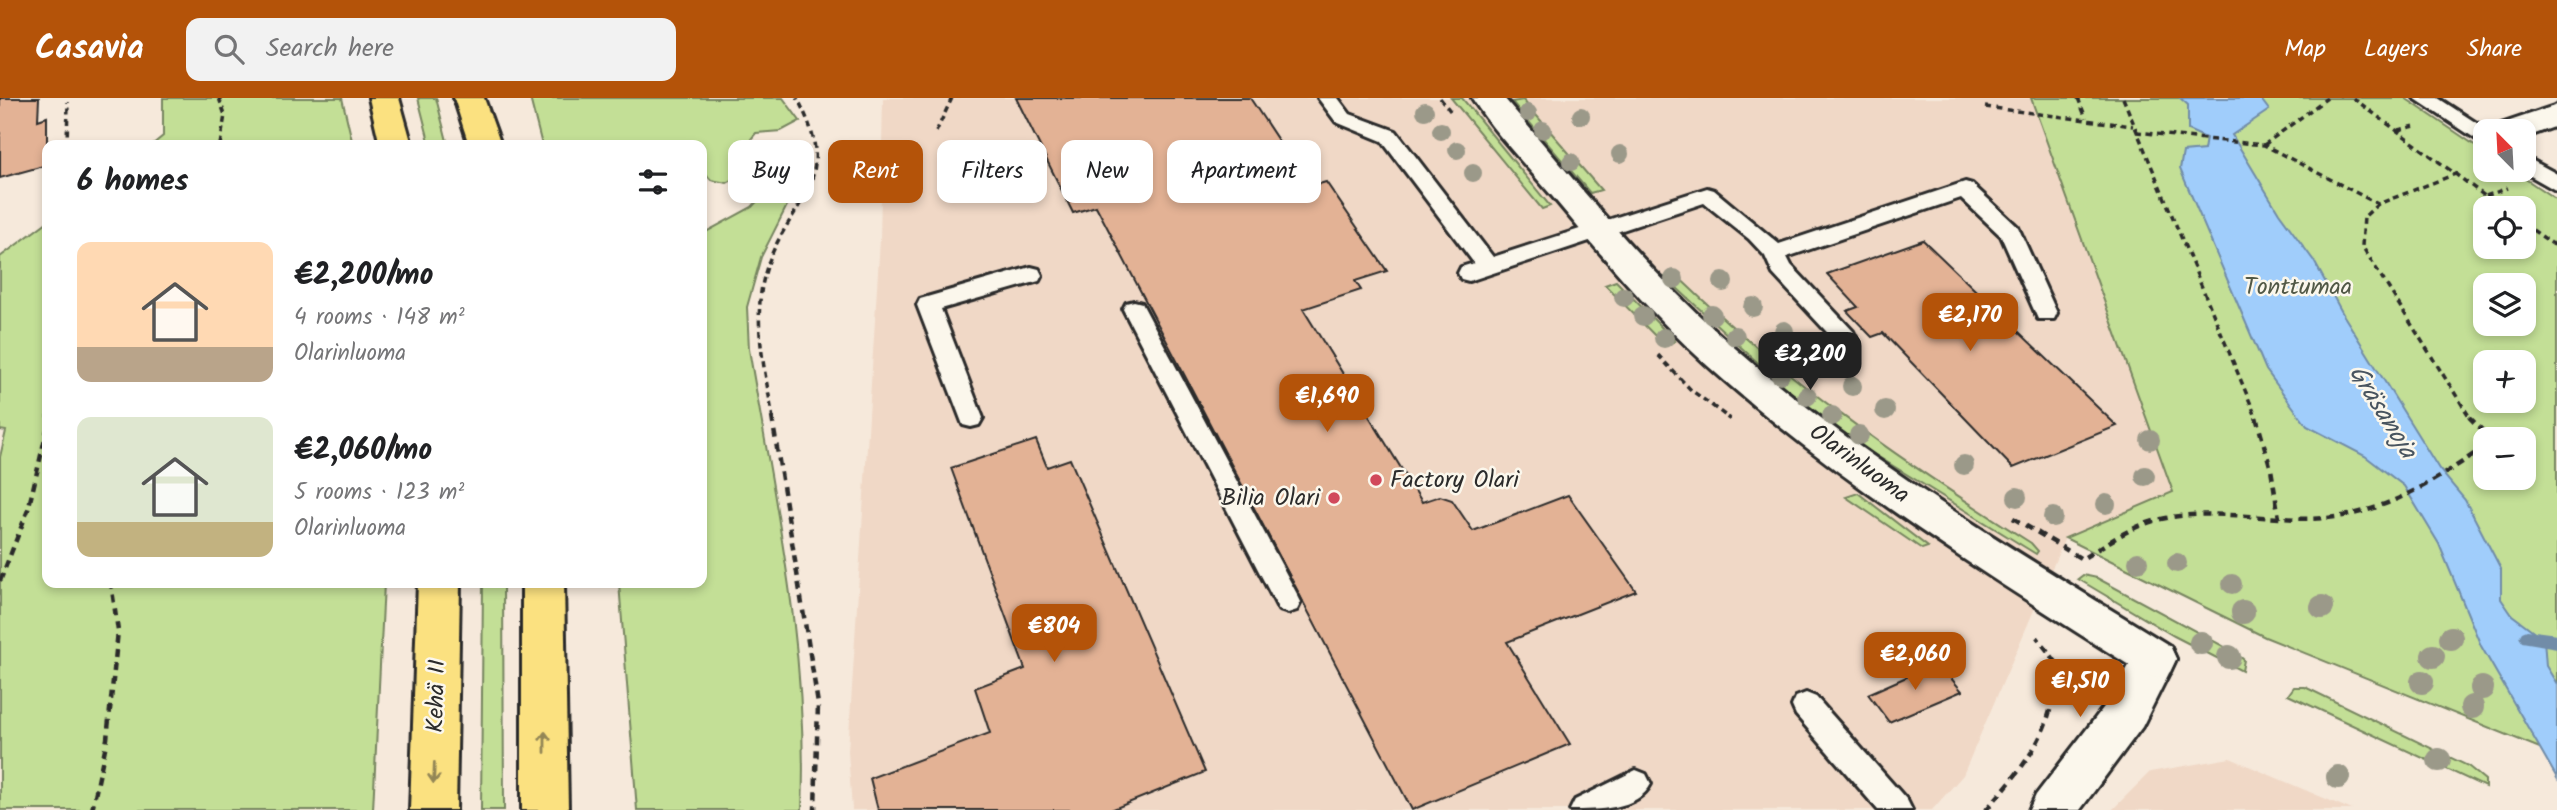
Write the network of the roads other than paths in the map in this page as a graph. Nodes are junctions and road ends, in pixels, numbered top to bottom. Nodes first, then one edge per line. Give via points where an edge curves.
1 (384, 98) edge
2 (470, 98) edge
3 (1328, 98) edge
4 (1487, 98) edge
5 (2424, 98) edge
6 (2557, 115) edge
7 (2536, 122) edge
8 (2473, 130) edge
9 (395, 140) edge
10 (483, 140) edge
11 (2536, 171) edge
12 (2557, 184) edge
13 (1601, 230) junction
14 (1775, 253) junction
15 (1031, 275) dead end
16 (1134, 309) dead end
17 (2046, 313) dead end
18 (1845, 337) dead end
19 (971, 418) dead end
20 (439, 588) edge
21 (542, 588) edge
22 (1288, 602) dead end
23 (1806, 706) dead end
24 (1636, 784) dead end
25 (433, 810) edge
26 (545, 810) edge
27 (1585, 810) edge
28 (1896, 810) edge
29 (2052, 810) edge

1 - 9 highway
2 - 10 highway
3 - 13 lane via 1343,118 1390,136 1479,270
4 - 13 main road, Olarinluoma
5 - 8 lane
6 - 7 main road
11 - 12 lane
13 - 14 lane via 1707,195
13 - 29 main road, Olarinluoma via 1735,369 1840,455 2155,659 2126,713
14 - 17 lane via 1965,189 2010,232
14 - 18 lane via 1781,269
15 - 19 lane via 928,305
16 - 22 lane
20 -> 25 highway, Kehä II
26 -> 21 highway
23 - 28 lane
24 - 27 lane

